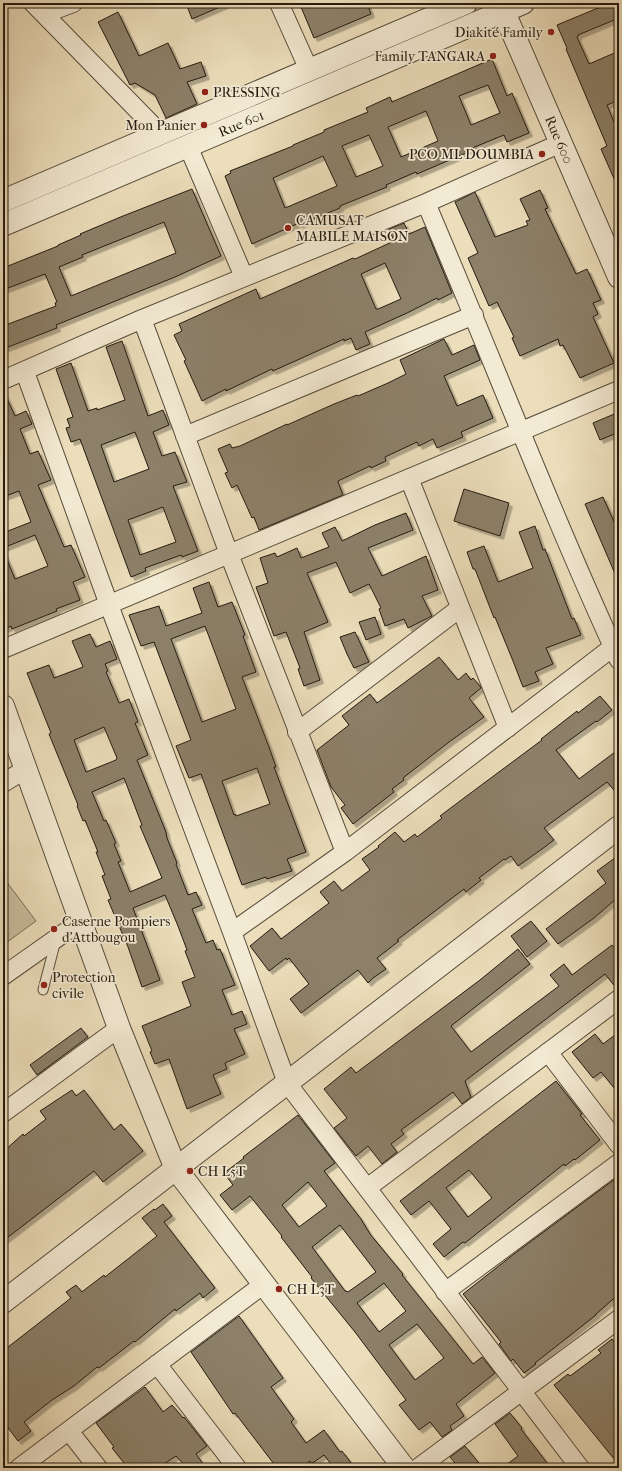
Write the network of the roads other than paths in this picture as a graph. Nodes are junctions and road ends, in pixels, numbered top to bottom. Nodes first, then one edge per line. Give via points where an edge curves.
1 (73, 3) edge
2 (280, 3) edge
3 (466, 3) edge
4 (509, 6) edge
5 (38, 9) edge
6 (309, 70) junction
7 (161, 134) junction
8 (561, 143) junction
9 (188, 146) junction
10 (3, 201) edge
11 (426, 203) junction
12 (3, 225) edge
13 (244, 277) junction
14 (619, 277) edge
15 (474, 315) junction
16 (142, 319) junction
17 (25, 372) junction
18 (3, 380) edge
19 (619, 390) edge
20 (520, 432) junction
21 (185, 436) junction
22 (410, 478) junction
23 (229, 554) junction
24 (109, 605) junction
25 (460, 608) junction
26 (3, 649) edge
27 (616, 654) edge
28 (3, 706) edge
29 (508, 728) junction
30 (298, 732) junction
31 (26, 769) junction
32 (3, 783) edge
33 (619, 827) edge
34 (344, 852) junction
35 (81, 921) junction
36 (232, 932) junction
37 (56, 939) junction
38 (3, 976) edge
39 (43, 990) dead end
40 (619, 999) edge
41 (119, 1028) junction
42 (548, 1052) junction
43 (287, 1083) junction
44 (3, 1113) edge
45 (619, 1145) edge
46 (619, 1163) edge
47 (176, 1169) junction
48 (367, 1188) junction
49 (264, 1284) junction
50 (445, 1292) junction
51 (3, 1302) edge
52 (619, 1319) edge
53 (157, 1364) junction
54 (521, 1391) junction
55 (69, 1431) junction
56 (19, 1468) edge
57 (98, 1468) edge
58 (237, 1468) edge
59 (404, 1468) edge
60 (418, 1468) edge
61 (580, 1468) edge

1 - 5 street
2 - 6 street
3 - 6 street, Rue 601
4 - 8 street, Rue 600
4 - 9 street, Rue 601
5 - 7 street
6 - 7 street, Rue 601
7 - 10 street, Rue 601
8 - 11 street
8 - 14 street, Rue 600
9 - 12 street, Rue 601
9 - 13 street
11 - 13 street
11 - 15 street
13 - 16 street
15 - 20 street
15 - 21 street
16 - 17 street
16 - 21 street
17 - 18 street
17 - 24 street
19 - 20 street
20 - 22 street
20 - 27 street
21 - 23 street
22 - 23 street
22 - 25 street
23 - 24 street
23 - 30 street
24 - 26 street
24 - 36 street
25 - 29 street
25 - 30 street
27 - 29 street
28 - 31 street
29 - 34 street
30 - 34 street
31 - 32 street
31 - 35 street
33 - 43 street
34 - 36 street
35 - 37 street
35 - 41 street
36 - 43 street
37 - 38 street
37 - 39 lane
40 - 42 street
41 - 44 street
41 - 47 street
42 - 45 street
42 - 48 street
43 - 47 street
43 - 48 street
46 - 50 street
47 - 49 street
47 - 51 street
48 - 50 street
49 - 53 street
49 - 59 street
50 - 54 street
52 - 54 street
53 - 55 street
53 - 58 street
54 - 60 street
54 - 61 street
55 - 56 street
55 - 57 street

